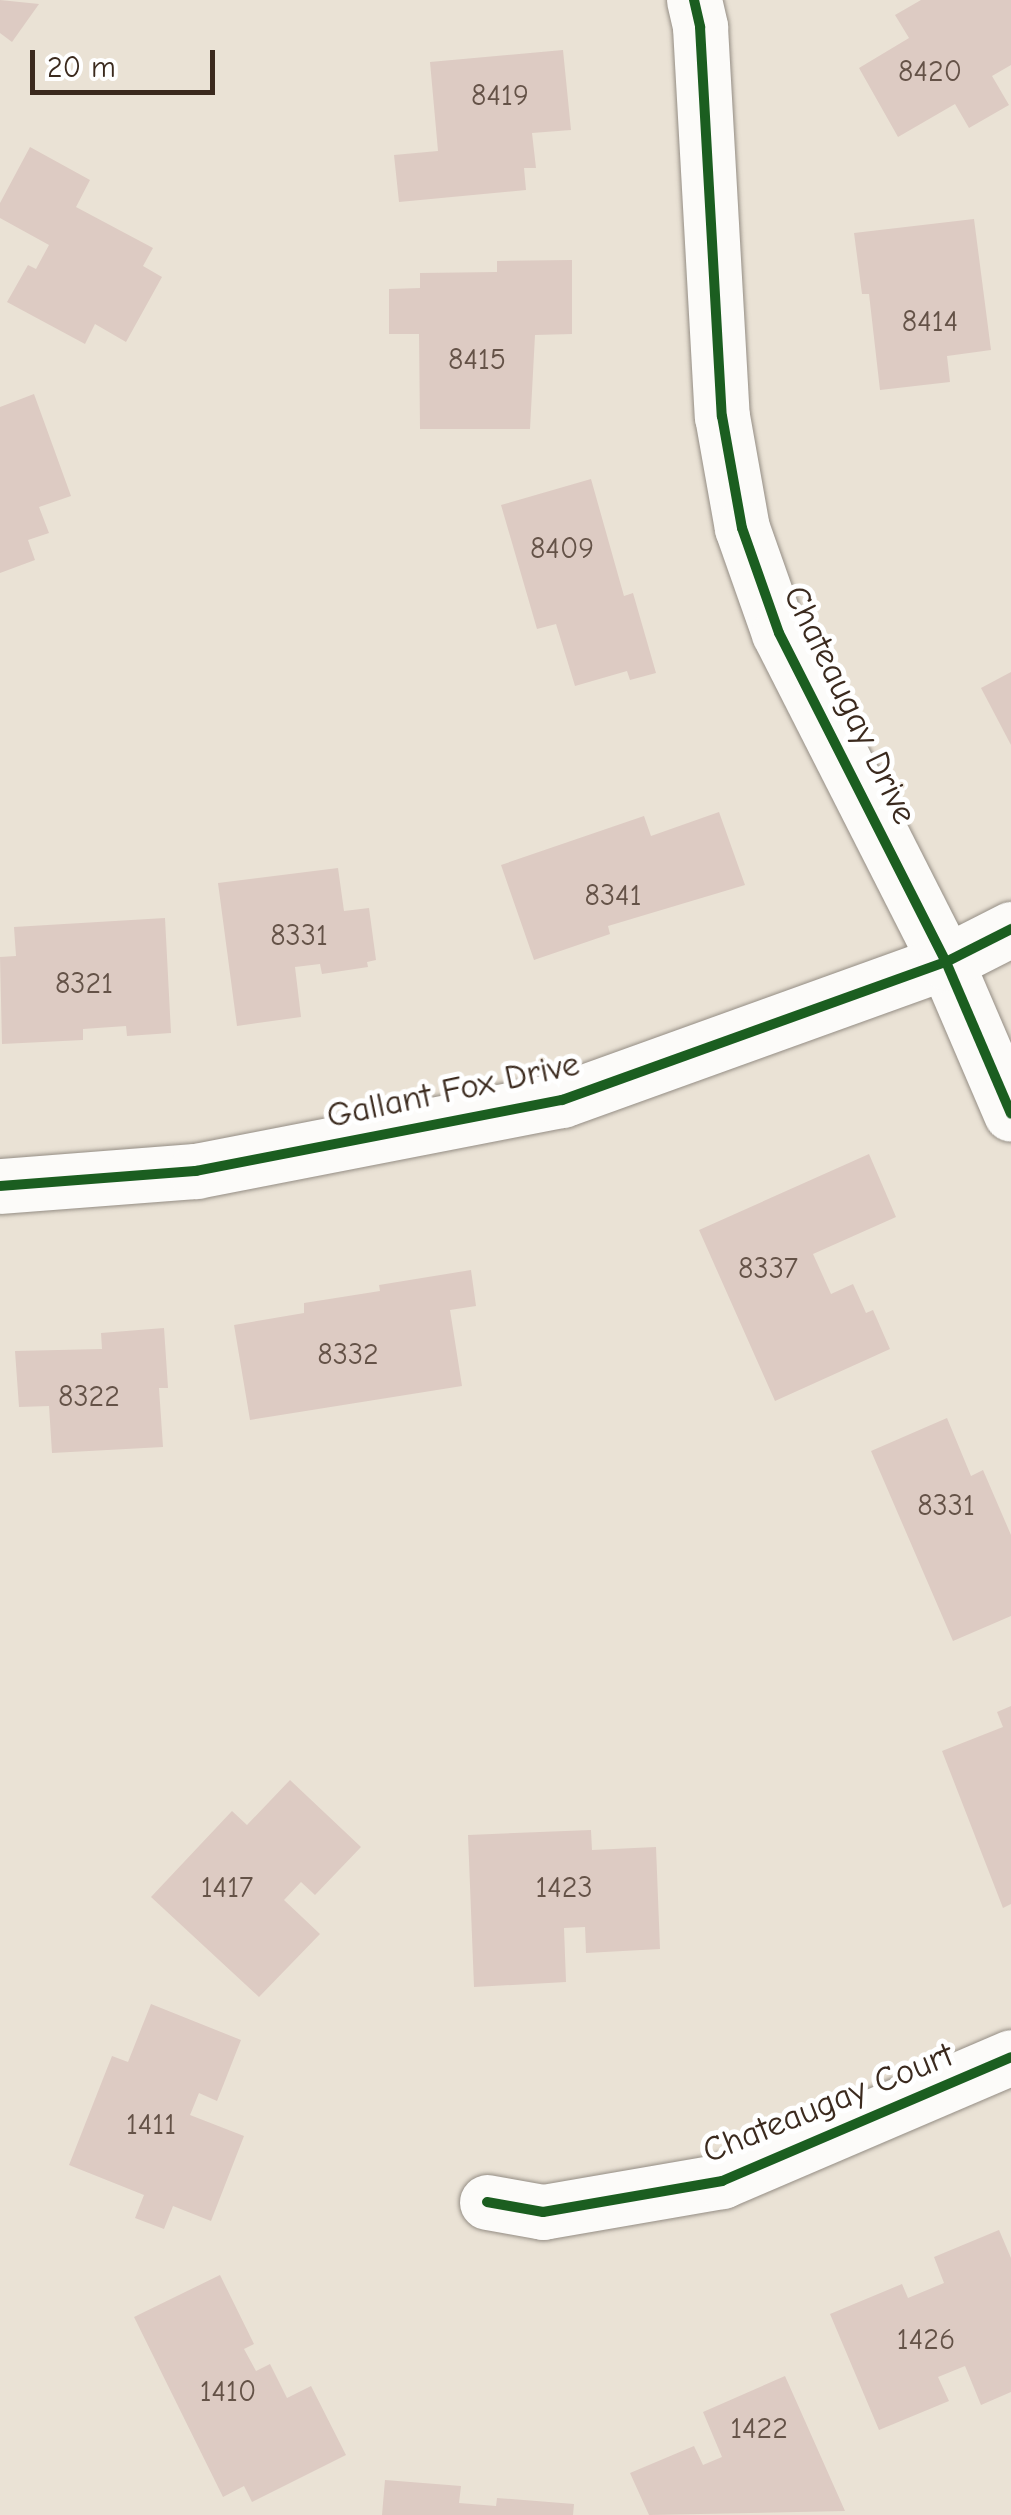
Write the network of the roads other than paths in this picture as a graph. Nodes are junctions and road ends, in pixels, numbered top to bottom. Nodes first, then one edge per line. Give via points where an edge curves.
1 (694, 0) edge
2 (1011, 929) edge
3 (946, 962) junction
4 (1011, 1114) edge
5 (0, 1186) edge
6 (1011, 2057) edge
7 (487, 2202) dead end

1 - 3 street, Chateaugay Drive via 722,416 742,528 779,633
2 - 3 street, Gallant Fox Drive
3 - 4 street, Chateaugay Drive
3 - 5 street, Gallant Fox Drive via 562,1100 196,1170
6 - 7 street, Chateaugay Court via 722,2181 542,2212

